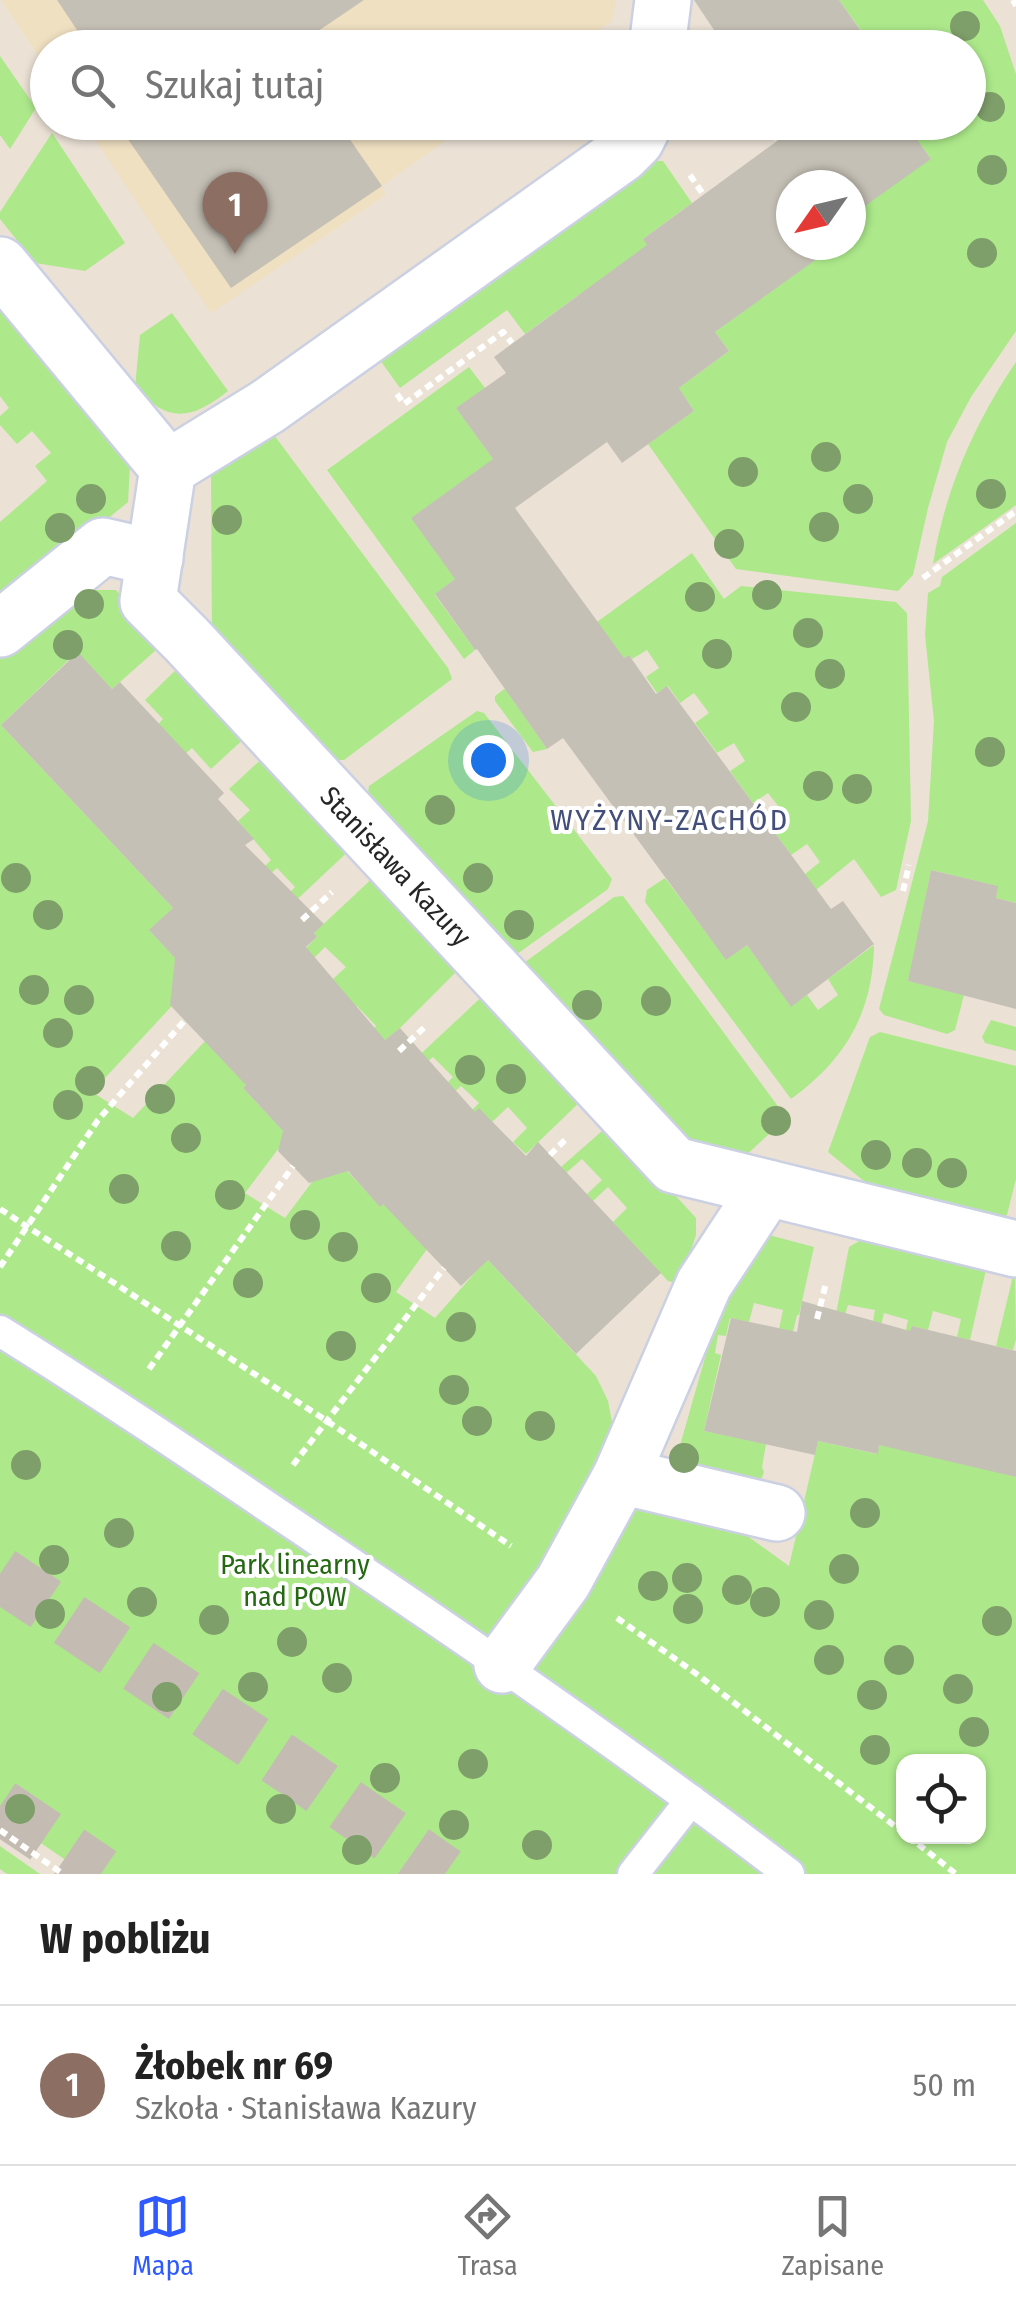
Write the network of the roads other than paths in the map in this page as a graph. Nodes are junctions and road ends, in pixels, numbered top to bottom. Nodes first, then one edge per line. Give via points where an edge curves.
1 (662, 0) edge
2 (659, 30) edge
3 (636, 140) edge
4 (0, 266) edge
5 (168, 468) junction
6 (156, 558) junction
7 (0, 629) edge
8 (766, 1188) junction
9 (1016, 1248) edge
10 (0, 1331) edge
11 (621, 1476) junction
12 (777, 1513) dead end
13 (502, 1665) junction
14 (691, 1800) junction
15 (633, 1874) edge
16 (789, 1874) edge

1 - 2 street
3 - 5 street via 266,407
4 - 5 street
5 - 6 street, Stanisława Kazury
6 - 7 street via 103,546
6 - 8 street, Stanisława Kazury via 148,601 674,1165
8 - 9 street, Stanisława Kazury
8 - 11 street via 704,1284
10 - 13 lane
11 - 12 street
11 - 13 street via 564,1582
13 - 14 lane
14 - 15 lane
14 - 16 lane

